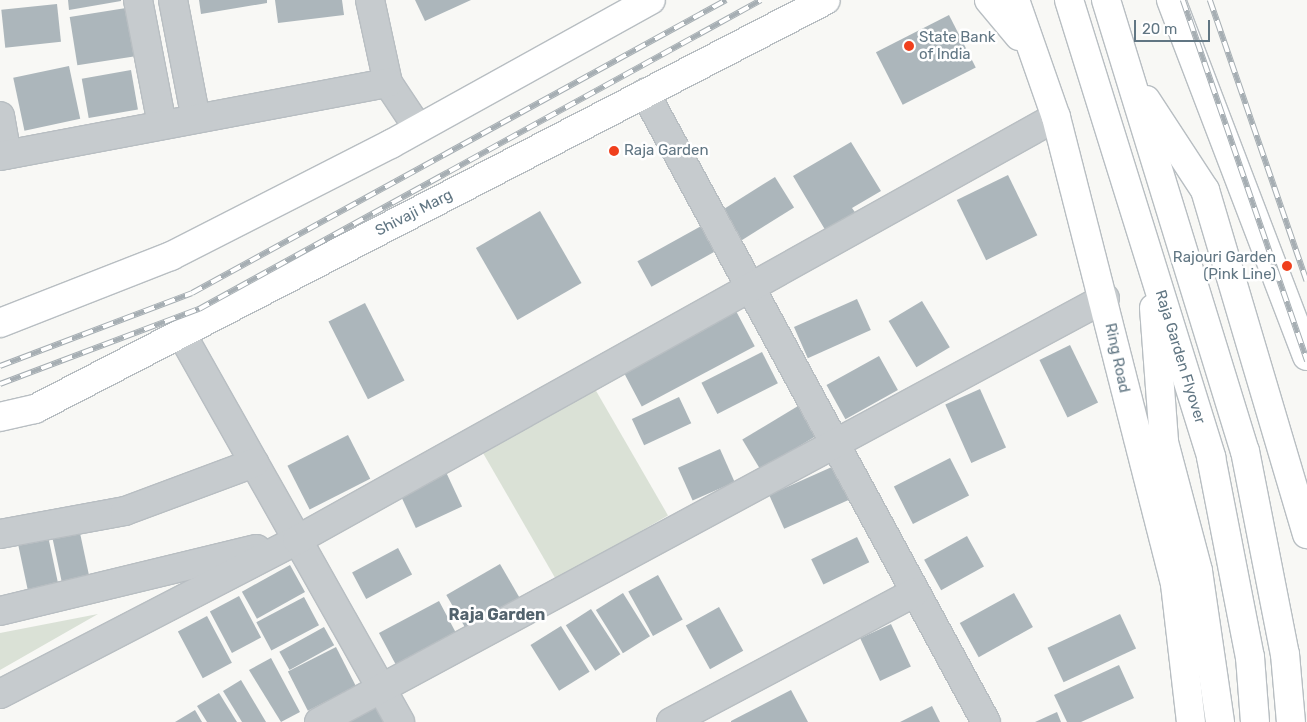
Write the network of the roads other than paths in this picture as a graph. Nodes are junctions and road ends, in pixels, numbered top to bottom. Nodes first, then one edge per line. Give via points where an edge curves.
1 (138, 0) edge
2 (173, 0) edge
3 (370, 0) edge
4 (652, 0) edge
5 (826, 0) edge
6 (989, 0) edge
7 (1015, 0) edge
8 (1069, 0) edge
9 (1106, 0) edge
10 (1171, 0) edge
11 (1184, 0) edge
12 (1187, 46) junction
13 (1036, 60) junction
14 (1128, 74) junction
15 (388, 82) junction
16 (645, 93) junction
17 (0, 116) edge
18 (1056, 117) junction
19 (196, 119) junction
20 (162, 125) junction
21 (418, 128) junction
22 (4, 155) edge
23 (1152, 264) junction
24 (748, 286) junction
25 (1105, 298) junction
26 (0, 323) edge
27 (181, 333) junction
28 (1307, 356) edge
29 (0, 416) edge
30 (834, 444) junction
31 (254, 463) junction
32 (0, 534) edge
33 (1307, 534) edge
34 (297, 540) junction
35 (915, 592) junction
36 (0, 611) edge
37 (381, 689) junction
38 (0, 694) edge
39 (319, 722) edge
40 (400, 722) edge
41 (671, 722) edge
42 (986, 722) edge
43 (1191, 722) edge
44 (1220, 722) edge
45 (1255, 722) edge
46 (1291, 722) edge

1 - 20 street
2 - 19 street
3 - 15 street
4 - 21 main road
5 - 16 main road, Shivaji Marg
6 - 13 main road
7 - 13 main road, Ring Road
8 - 23 main road, Raja Garden Flyover
9 - 14 main road
10 - 12 main road
11 - 12 main road
12 - 28 main road
13 - 18 main road, Ring Road
14 - 33 main road via 1206,190
14 - 46 main road via 1245,451 1285,654
15 - 19 street
15 - 21 street
16 - 24 street
16 - 27 main road, Shivaji Marg
17 - 22 street
18 - 24 street
18 - 25 main road, Ring Road
19 - 20 street
20 - 22 street
21 - 26 main road via 171,256
23 - 44 main road via 1164,442 1198,571
23 - 45 main road, Raja Garden Flyover via 1211,457 1250,657
24 - 30 street
24 - 34 street
25 - 30 street
25 - 43 main road, Ring Road via 1176,584
27 - 29 main road, Shivaji Marg via 35,409
27 - 31 street
30 - 35 street
30 - 37 street
31 - 32 street via 125,512
31 - 34 street
34 - 36 street
34 - 37 street
34 - 38 street
35 - 41 street
35 - 42 street
37 - 39 street
37 - 40 street

